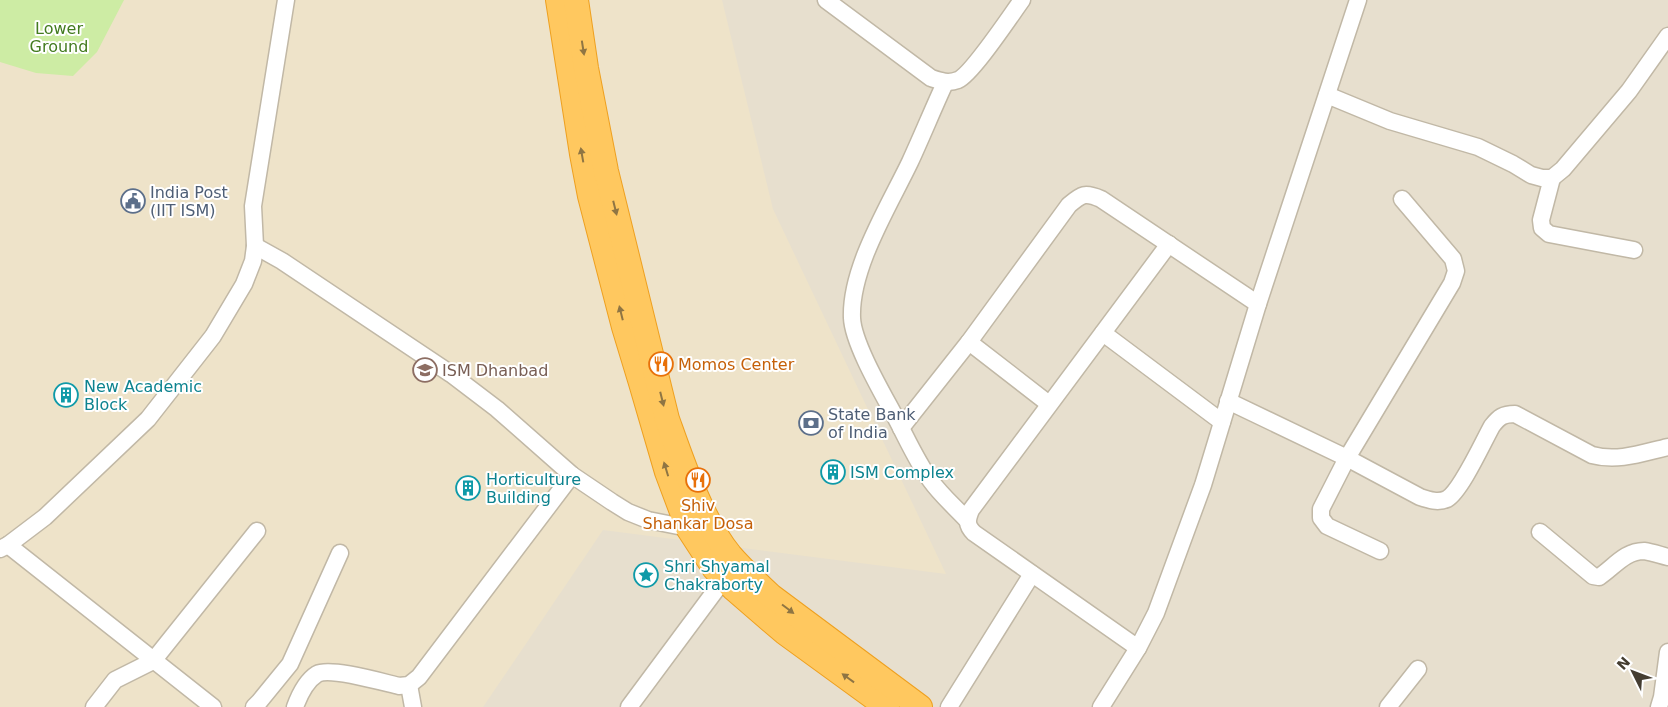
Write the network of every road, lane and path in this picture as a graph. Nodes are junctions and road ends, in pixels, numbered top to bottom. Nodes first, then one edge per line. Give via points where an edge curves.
1 (286, 0) edge
2 (558, 0) edge
3 (576, 0) edge
4 (826, 0) edge
5 (1022, 0) edge
6 (1358, 0) edge
7 (1668, 36) edge
8 (945, 83) junction
9 (1327, 96) junction
10 (1552, 178) junction
11 (1402, 199) dead end
12 (1169, 244) junction
13 (255, 246) junction
14 (1634, 250) dead end
15 (1258, 304) junction
16 (1103, 333) junction
17 (969, 342) junction
18 (1228, 402) junction
19 (1050, 404) junction
20 (1222, 422) junction
21 (901, 428) junction
22 (1668, 447) edge
23 (1347, 458) junction
24 (572, 475) junction
25 (967, 520) junction
26 (712, 527) junction
27 (688, 528) junction
28 (257, 531) dead end
29 (1540, 532) dead end
30 (4, 547) edge
31 (1380, 551) dead end
32 (340, 553) dead end
33 (1668, 557) edge
34 (1032, 574) junction
35 (724, 579) junction
36 (1138, 648) junction
37 (1668, 652) edge
38 (153, 661) junction
39 (1418, 669) dead end
40 (409, 685) junction
41 (1663, 700) edge
42 (94, 707) edge
43 (213, 707) edge
44 (254, 707) edge
45 (296, 707) edge
46 (413, 707) edge
47 (629, 707) edge
48 (888, 707) edge
49 (920, 707) edge
50 (949, 707) edge
51 (1101, 707) edge
52 (1388, 707) edge

1 - 13 street via 253,206
27 -> 2 highway via 667,472 624,327 590,196
3 -> 26 highway via 606,171 667,419
4 - 8 street via 931,78
5 - 8 street via 970,70 959,80
6 - 9 street
7 - 10 street via 1629,91
8 - 21 street via 865,258 852,316 854,330 876,382
9 - 10 street via 1390,121 1478,147 1531,175
9 - 15 street
10 - 14 street via 1541,220 1542,228 1549,234
11 - 23 street via 1453,259 1456,271 1452,283
12 - 15 street
12 - 16 street
12 - 17 street via 1101,200 1089,194 1079,197 1069,205
13 - 24 street via 451,374 497,409
13 - 30 street via 244,284 213,336 148,419 45,518
15 - 18 street
16 - 19 street
16 - 20 street
17 - 19 street
17 - 21 street
18 - 20 street
18 - 23 street
19 - 25 street via 971,510
20 - 36 street via 1203,485 1156,613
21 - 25 street via 930,480
22 - 23 street via 1606,458 1592,455 1515,414 1504,414 1492,426 1456,491 1446,499 1433,502
23 - 31 street via 1321,509 1321,518 1327,526
24 - 27 street via 628,512 648,520
24 - 40 street via 441,650
25 - 34 street via 974,533
26 - 27 street
26 -> 49 highway via 729,554 771,596
27 - 35 highway
28 - 38 street
29 - 33 street via 1593,576 1599,577 1633,552 1645,551
30 - 38 street
32 - 44 street via 290,664
34 - 36 street
34 - 50 street
35 - 47 street
48 -> 35 highway via 784,632
36 - 51 street
37 - 41 street
38 - 42 street via 114,680
38 - 43 street
39 - 52 street
40 - 45 street via 398,686 330,671 317,674 300,694
40 - 46 street

